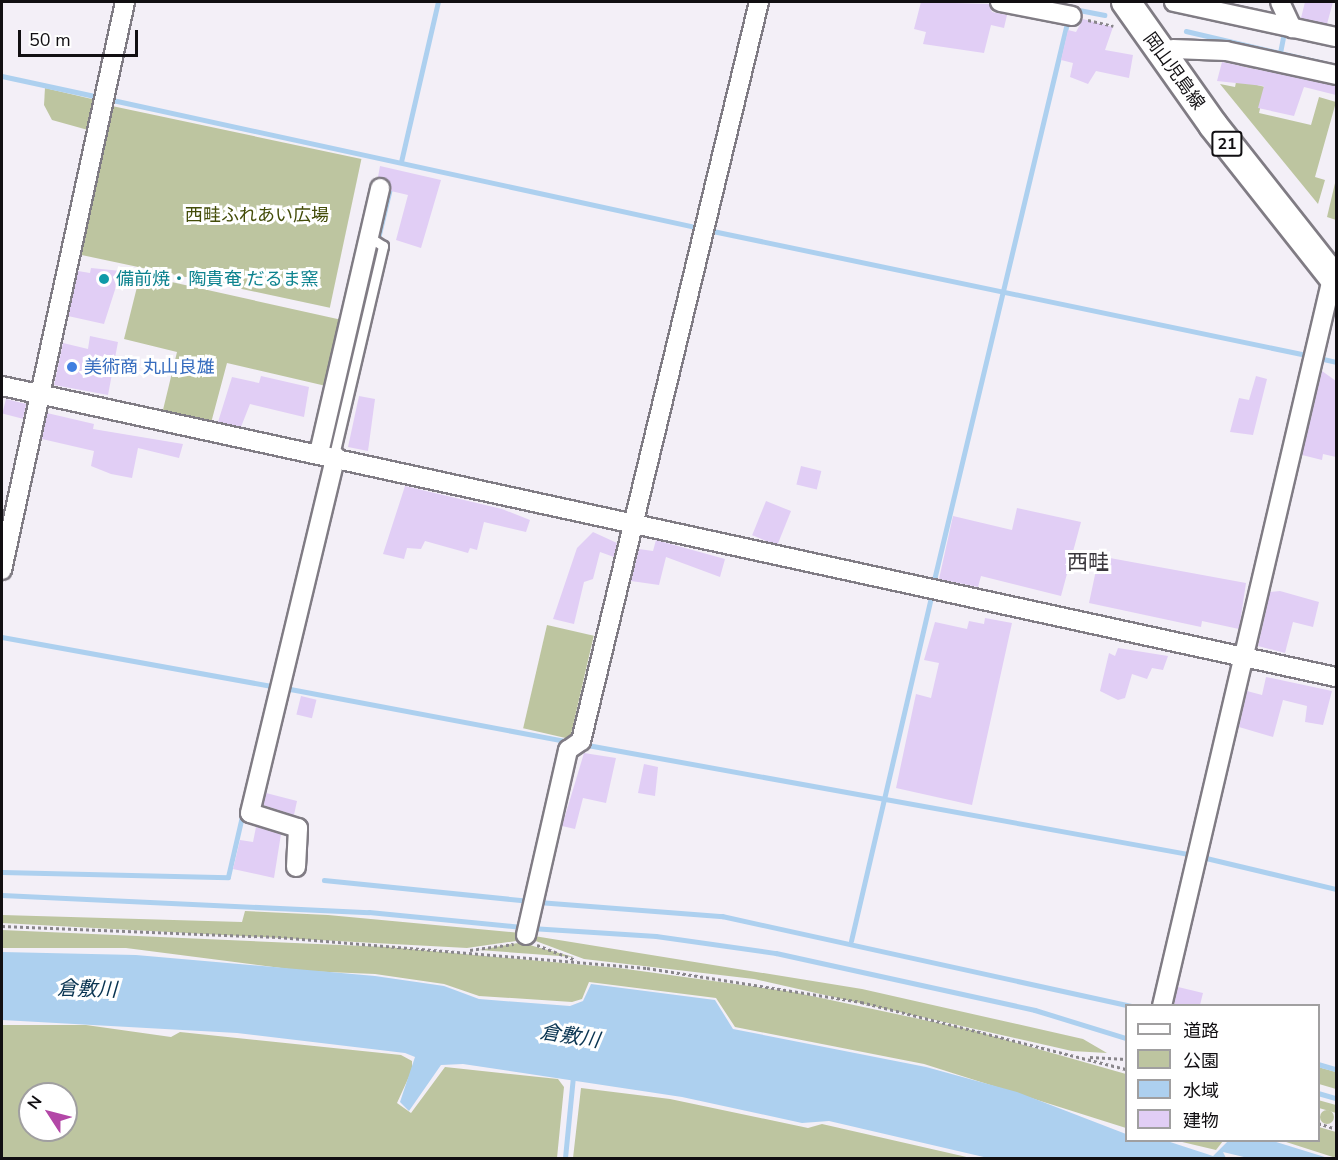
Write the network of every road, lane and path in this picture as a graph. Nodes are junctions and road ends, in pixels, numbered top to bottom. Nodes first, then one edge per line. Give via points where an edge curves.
1 (126, 2) edge
2 (759, 2) edge
3 (1000, 2) edge
4 (1141, 2) edge
5 (1174, 2) edge
6 (1280, 2) edge
7 (1119, 14) edge
8 (1068, 15) joint
9 (1292, 28) junction
10 (1336, 38) edge
11 (1173, 49) junction
12 (1336, 75) edge
13 (380, 188) dead end
14 (1336, 270) edge
15 (2, 386) edge
16 (41, 395) junction
17 (332, 459) junction
18 (631, 527) junction
19 (2, 570) edge
20 (1241, 662) junction
21 (1336, 677) edge
22 (296, 867) dead end
23 (2, 927) edge
24 (526, 932) junction
25 (468, 951) junction
26 (576, 960) junction
27 (1162, 1004) edge
28 (1088, 1058) junction
29 (1125, 1059) edge
30 (1125, 1069) edge
31 (1320, 1124) edge
32 (1336, 1128) edge

1 - 16 street
2 - 18 street
3 - 8 street
4 - 11 main road, 岡山児島線 / 21
5 - 9 street
6 - 9 street
7 - 8 path
7 - 14 main road, 岡山児島線 / 21
9 - 10 street
11 - 12 street via 1226,51
11 - 14 main road, 岡山児島線 / 21
13 - 17 street via 375,240
14 - 20 street
15 - 16 street
16 - 17 street
16 - 19 street
17 - 18 street
17 - 22 street via 250,813 298,828
18 - 20 street
18 - 24 street
20 - 21 street
20 - 27 street
23 - 25 path via 153,930
24 - 25 path
24 - 26 path via 573,954
25 - 26 path
26 - 28 path via 791,989
28 - 29 path
28 - 30 path
31 - 32 path

